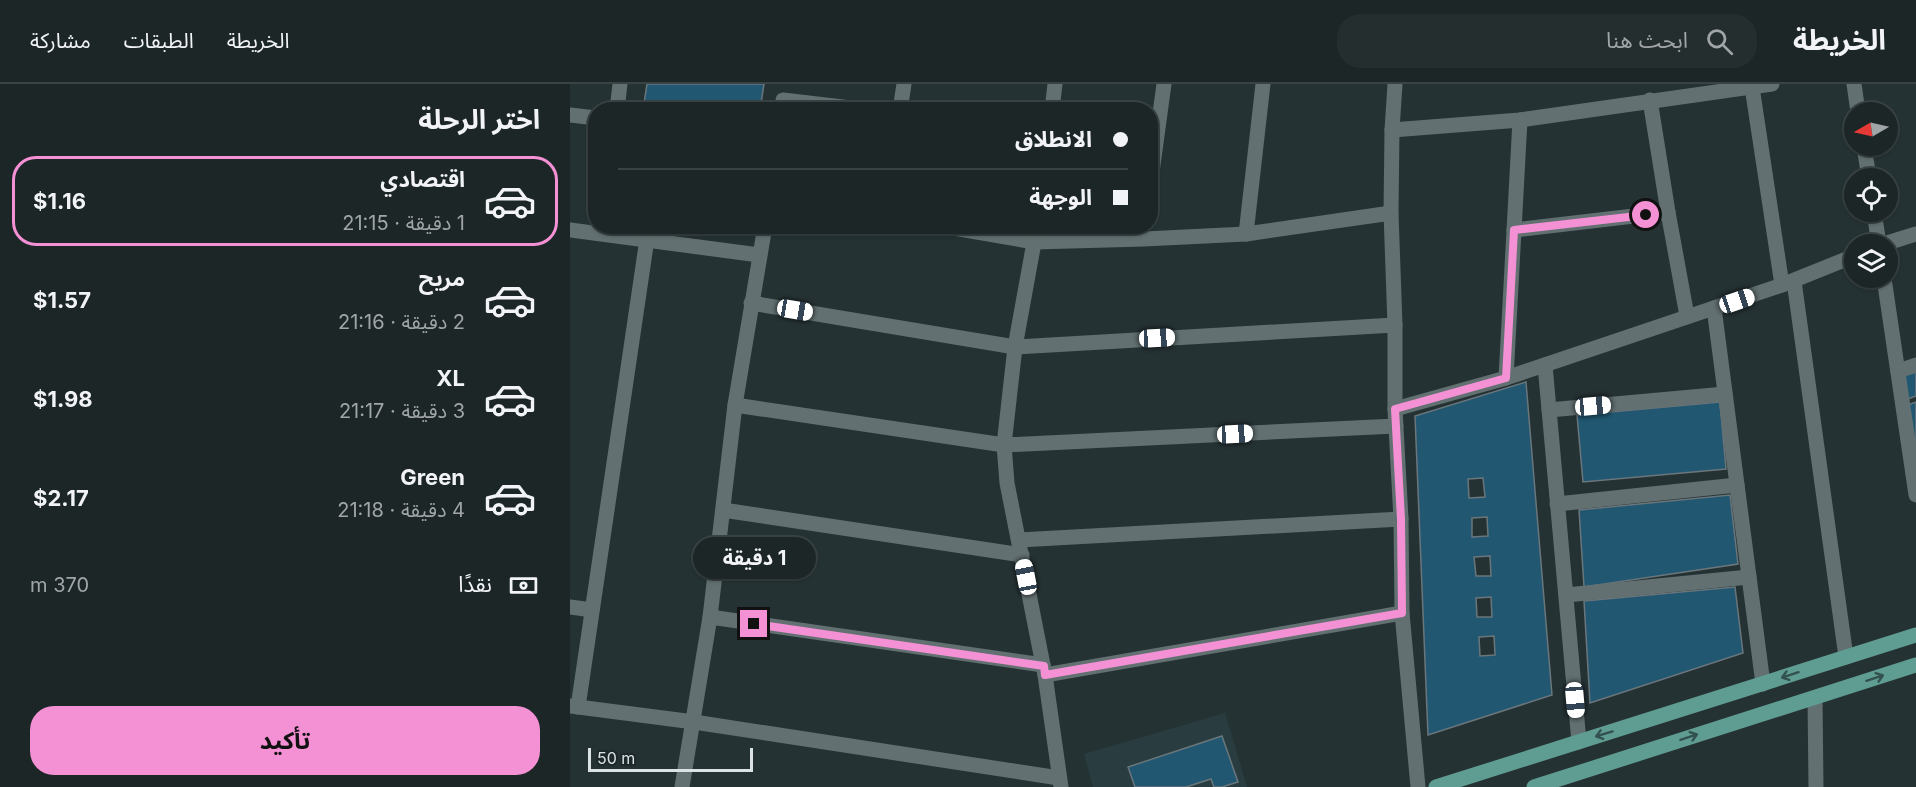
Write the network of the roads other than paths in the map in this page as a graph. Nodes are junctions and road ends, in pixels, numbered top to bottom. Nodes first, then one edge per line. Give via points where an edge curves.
1 (621, 84) edge
2 (785, 84) edge
3 (904, 84) edge
4 (1055, 84) edge
5 (1164, 84) edge
6 (1263, 84) edge
7 (1395, 84) edge
8 (1772, 84) edge
9 (1854, 84) edge
10 (1752, 87) junction
11 (1650, 100) junction
12 (618, 102) edge
13 (782, 102) edge
14 (901, 102) edge
15 (1053, 102) edge
16 (1857, 102) edge
17 (570, 115) edge
18 (588, 117) edge
19 (1520, 120) junction
20 (1158, 128) edge
21 (1392, 130) junction
22 (1668, 212) junction
23 (1391, 213) junction
24 (570, 230) edge
25 (1514, 230) junction
26 (588, 232) edge
27 (1158, 233) edge
28 (604, 234) edge
29 (763, 234) edge
30 (1035, 234) edge
31 (1246, 234) junction
32 (1916, 234) edge
33 (647, 239) junction
34 (1898, 240) edge
35 (759, 255) junction
36 (1844, 260) edge
37 (1788, 283) junction
38 (1886, 288) edge
39 (751, 303) junction
40 (1714, 309) junction
41 (1687, 316) junction
42 (1395, 325) junction
43 (1015, 347) junction
44 (1545, 364) junction
45 (1916, 364) edge
46 (1898, 371) junction
47 (1506, 378) junction
48 (1725, 394) junction
49 (735, 405) junction
50 (1395, 409) junction
51 (1549, 410) junction
52 (1396, 426) junction
53 (1004, 445) junction
54 (1915, 478) edge
55 (1737, 485) junction
56 (1916, 495) edge
57 (1557, 504) junction
58 (723, 510) junction
59 (1401, 519) junction
60 (1021, 547) junction
61 (1749, 577) junction
62 (1566, 595) junction
63 (570, 607) edge
64 (592, 610) junction
65 (1402, 613) junction
66 (710, 617) junction
67 (1916, 635) edge
68 (1846, 657) junction
69 (1916, 665) edge
70 (1044, 670) junction
71 (1762, 684) junction
72 (1815, 698) junction
73 (574, 706) edge
74 (694, 723) junction
75 (1579, 742) junction
76 (1060, 782) edge
77 (682, 787) edge
78 (1418, 787) edge
79 (1436, 787) edge
80 (1533, 787) edge
81 (1816, 787) edge

1 - 12 street
2 - 13 street
3 - 14 street
4 - 15 street
5 - 20 street
6 - 31 street
7 - 21 street
8 - 10 street
9 - 16 street
10 - 11 street
10 - 37 street
11 - 19 street
11 - 22 street
17 - 18 street
19 - 21 street
19 - 25 street
21 - 23 street
22 - 25 street
22 - 41 street
23 - 31 street
23 - 42 street
24 - 26 street
25 - 47 street
27 - 31 street
28 - 33 street
29 - 35 street
30 - 43 street
32 - 34 street
33 - 35 street
33 - 64 street
35 - 39 street
36 - 37 street
37 - 40 street
37 - 68 street
38 - 46 street
39 - 43 street
39 - 49 street
40 - 41 street
40 - 48 street
41 - 44 street
42 - 43 street
42 - 50 street
43 - 53 street
44 - 47 street
44 - 51 street
45 - 46 street
46 - 54 street
47 - 50 street
48 - 51 street
48 - 55 street
49 - 53 street
49 - 58 street
50 - 52 street
51 - 57 street
52 - 53 street
52 - 59 street
53 - 60 street via 1007,483
54 - 56 street
55 - 57 street
55 - 61 street
57 - 62 street
58 - 60 street
58 - 66 street
59 - 60 street
59 - 65 street
60 - 70 street
61 - 62 street
61 - 71 street
62 - 75 street
63 - 64 street
64 - 73 street
65 - 70 street
65 - 78 street
66 - 70 street
66 - 74 street
67 - 68 main road
68 -> 71 main road
72 -> 69 main road
70 - 76 street
71 -> 75 main road
80 -> 72 main road
72 - 81 street
73 - 74 street
74 - 76 street
74 - 77 street
75 - 79 main road

